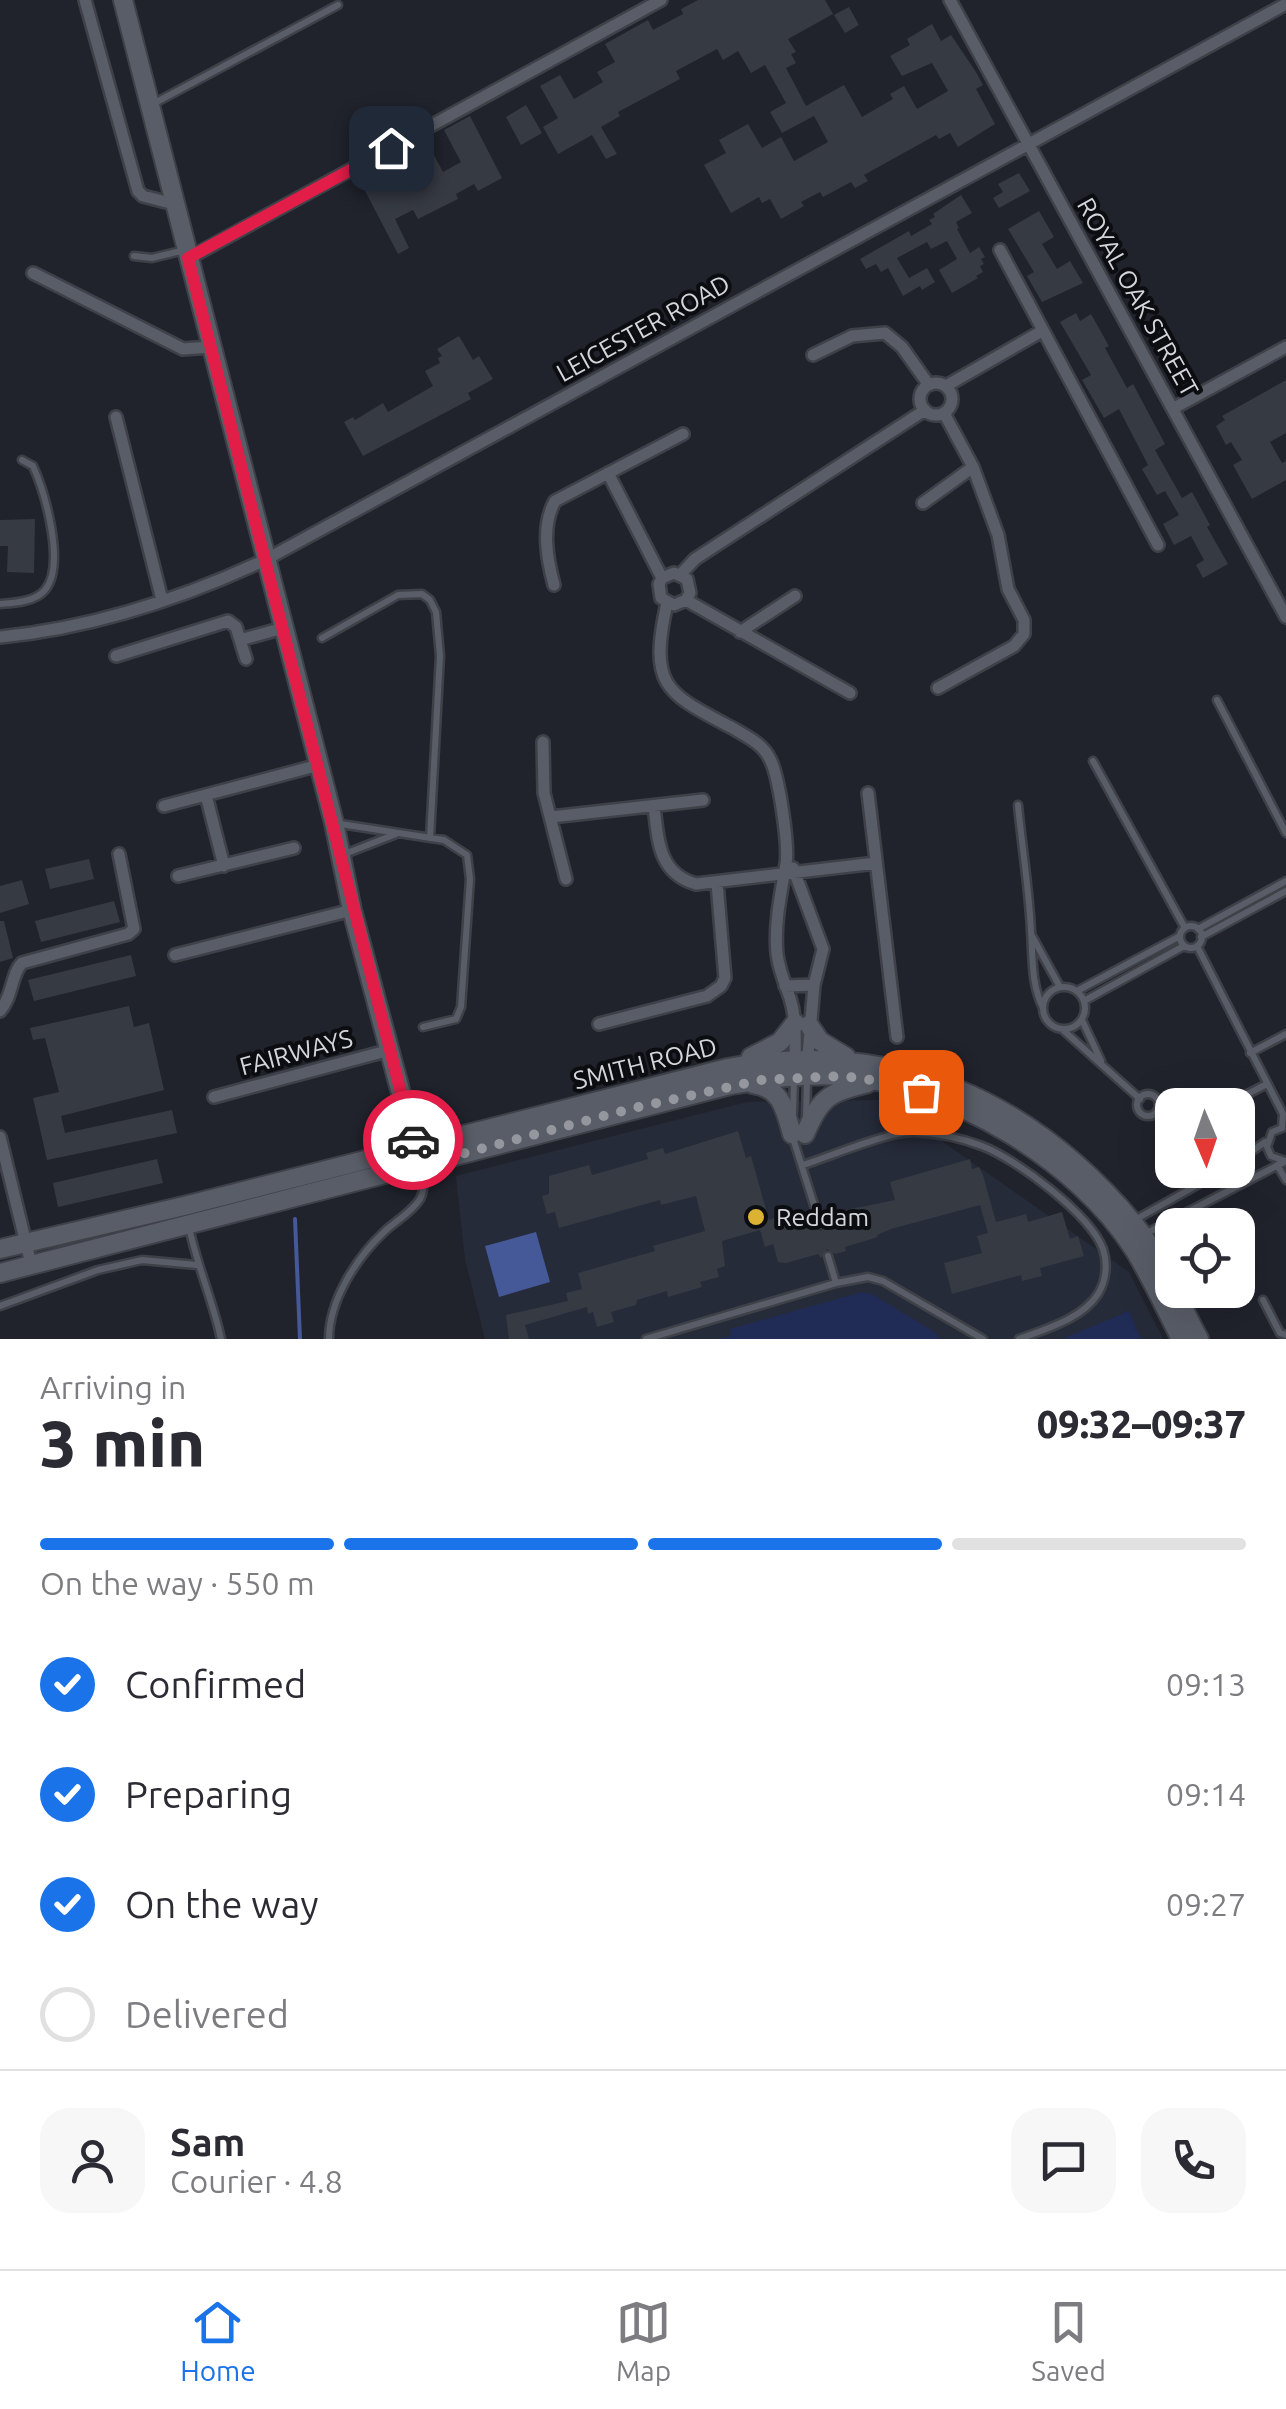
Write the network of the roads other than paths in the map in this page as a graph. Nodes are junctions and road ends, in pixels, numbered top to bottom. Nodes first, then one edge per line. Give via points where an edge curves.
1 (86, 0) edge
2 (123, 0) edge
3 (661, 0) edge
4 (950, 0) edge
5 (1286, 4) edge
6 (338, 5) dead end
7 (150, 105) junction
8 (1028, 144) junction
9 (174, 204) junction
10 (1000, 250) dead end
11 (187, 254) junction
12 (134, 256) dead end
13 (33, 273) dead end
14 (1042, 331) junction
15 (1286, 347) edge
16 (211, 348) junction
17 (813, 355) dead end
18 (929, 385) junction
19 (946, 386) junction
20 (1174, 408) junction
21 (925, 410) junction
22 (944, 413) junction
23 (116, 417) dead end
24 (684, 434) dead end
25 (22, 460) dead end
26 (972, 467) junction
27 (608, 473) junction
28 (923, 503) dead end
29 (1158, 544) dead end
30 (265, 560) junction
31 (681, 574) junction
32 (662, 578) junction
33 (554, 585) dead end
34 (795, 596) dead end
35 (162, 600) junction
36 (686, 600) junction
37 (667, 603) junction
38 (0, 604) edge
39 (1286, 616) edge
40 (283, 628) junction
41 (740, 632) junction
42 (0, 637) edge
43 (322, 638) dead end
44 (240, 640) junction
45 (116, 656) dead end
46 (246, 660) dead end
47 (938, 688) dead end
48 (850, 692) dead end
49 (1216, 700) dead end
50 (543, 742) dead end
51 (1092, 761) dead end
52 (319, 765) junction
53 (868, 793) dead end
54 (206, 795) junction
55 (703, 800) dead end
56 (1018, 805) dead end
57 (164, 806) dead end
58 (654, 806) junction
59 (551, 818) junction
60 (334, 823) junction
61 (1285, 828) edge
62 (397, 834) junction
63 (430, 838) junction
64 (294, 848) dead end
65 (119, 854) dead end
66 (341, 856) junction
67 (787, 861) junction
68 (876, 863) junction
69 (224, 866) junction
70 (798, 873) junction
71 (782, 875) junction
72 (178, 876) dead end
73 (566, 879) dead end
74 (1286, 880) edge
75 (717, 883) junction
76 (1286, 891) edge
77 (352, 910) junction
78 (1241, 910) junction
79 (1185, 928) junction
80 (1200, 933) junction
81 (1032, 935) junction
82 (1180, 936) junction
83 (1184, 946) junction
84 (1196, 946) junction
85 (175, 955) dead end
86 (1120, 968) junction
87 (1126, 978) junction
88 (814, 985) junction
89 (785, 986) junction
90 (1060, 987) junction
91 (1077, 991) junction
92 (1084, 1001) junction
93 (1043, 1008) junction
94 (0, 1011) edge
95 (1082, 1020) junction
96 (598, 1024) dead end
97 (802, 1024) junction
98 (424, 1026) dead end
99 (1062, 1028) junction
100 (1286, 1034) edge
101 (897, 1037) dead end
102 (390, 1050) junction
103 (1250, 1053) junction
104 (850, 1060) junction
105 (1102, 1062) junction
106 (801, 1067) junction
107 (728, 1068) junction
108 (878, 1081) junction
109 (742, 1083) junction
110 (1267, 1084) junction
111 (1255, 1090) edge
112 (214, 1096) dead end
113 (1140, 1098) junction
114 (1155, 1099) edge
115 (985, 1112) junction
116 (1155, 1112) edge
117 (1284, 1128) edge
118 (798, 1134) junction
119 (0, 1137) edge
120 (1267, 1141) junction
121 (1255, 1149) edge
122 (800, 1153) junction
123 (418, 1156) junction
124 (1286, 1161) edge
125 (1277, 1165) junction
126 (803, 1166) junction
127 (1286, 1180) edge
128 (1197, 1188) edge
129 (184, 1206) junction
130 (820, 1224) dead end
131 (189, 1226) junction
132 (1130, 1232) junction
133 (26, 1242) junction
134 (0, 1249) edge
135 (828, 1256) dead end
136 (31, 1264) junction
137 (197, 1266) junction
138 (0, 1272) edge
139 (836, 1283) junction
140 (1263, 1300) dead end
141 (0, 1306) edge
142 (1286, 1335) edge
143 (1193, 1336) edge
144 (220, 1339) edge
145 (329, 1339) edge
146 (646, 1339) edge
147 (983, 1339) edge
148 (1019, 1339) edge

1 - 9 street via 138,191
2 - 7 main road
3 - 11 street
4 - 8 street, ROYAL OAK STREET
5 - 8 street, LEICESTER ROAD
6 - 7 lane
7 - 9 main road
8 - 20 street, ROYAL OAK STREET
8 - 30 street, LEICESTER ROAD
9 - 11 main road
10 - 14 street
11 - 12 lane
11 - 16 main road
13 - 16 street via 184,349
14 - 19 street
14 - 29 street
15 - 20 street
16 - 30 main road
17 - 18 street via 852,336 885,333
18 - 19 street
18 - 21 street via 920,396
19 - 22 street via 952,403
20 - 39 street, ROYAL OAK STREET
21 - 22 street
21 - 31 street
22 - 26 street
23 - 35 street
24 - 27 street
25 - 38 lane via 33,466 50,522 52,573 34,598
26 - 28 street
26 - 47 street via 1024,634
27 - 32 street
27 - 33 street via 551,508 547,558
30 - 35 street, LEICESTER ROAD
30 - 40 main road
31 - 32 street
31 - 36 street via 690,586
32 - 37 street via 658,592
34 - 41 street
35 - 42 street, LEICESTER ROAD via 80,627
36 - 37 street
36 - 41 street
37 - 67 street via 664,681 674,696 766,750 777,778
40 - 44 street
40 - 52 main road
41 - 48 street
43 - 63 lane via 398,595 430,600 440,656
44 - 45 street via 234,624 224,621
44 - 46 street
49 - 61 lane
50 - 59 street via 542,782
51 - 79 lane
52 - 54 street
52 - 60 main road
53 - 68 street
54 - 57 street
54 - 69 street
55 - 58 street
56 - 81 lane
58 - 59 street
58 - 75 street via 659,846 672,873 696,884
59 - 73 street
60 - 62 lane
60 - 66 main road
62 - 63 lane
62 - 66 lane
63 - 98 lane via 463,850 470,879 459,1014
64 - 69 street
65 - 94 street via 134,928 22,963
66 - 77 main road
67 - 70 street
67 - 71 street
68 - 70 street
68 - 101 street
69 - 72 street
70 - 71 street
70 - 88 street via 823,949
71 - 75 street
71 - 89 street via 777,944
74 - 78 lane
75 - 96 street via 721,986 707,996
76 - 78 lane
77 - 85 street
77 - 102 main road
78 - 80 lane
79 - 80 lane
79 - 82 lane
80 - 84 lane
81 - 90 lane
81 - 93 lane
82 - 83 lane
82 - 86 lane
83 - 84 lane
83 - 87 lane
84 - 103 lane
86 - 87 lane
86 - 91 lane
87 - 92 lane
88 - 89 street
88 - 97 street
89 - 97 street
90 - 91 lane
90 - 93 lane
91 - 92 lane
92 - 95 lane
93 - 99 lane via 1047,1020
95 - 99 lane
95 - 105 lane
97 - 104 main road
97 - 106 street
97 - 107 main road
99 - 105 lane
100 - 103 lane
102 - 112 street, FAIRWAYS
102 - 123 main road
103 - 110 lane
104 - 106 main road, SMITH ROAD
104 - 115 main road, SMITH ROAD via 915,1073
105 - 113 lane
106 - 107 main road, SMITH ROAD
106 - 108 main road, SMITH ROAD
106 - 109 main road, SMITH ROAD
106 - 118 lane
106 - 118 lane
107 - 123 main road, SMITH ROAD
108 - 115 main road, SMITH ROAD
108 - 118 main road via 826,1097
109 - 118 main road via 779,1096
109 - 123 main road, SMITH ROAD
110 - 111 lane
110 - 117 lane
113 - 114 lane
113 - 116 lane via 1144,1116
115 - 132 main road, SMITH ROAD via 1084,1171
117 - 120 lane
118 - 122 lane
118 - 122 lane
119 - 133 street
120 - 121 lane
120 - 124 lane via 1271,1156
122 - 126 lane
123 - 129 main road, SMITH ROAD
123 - 131 main road, SMITH ROAD
123 - 145 lane via 420,1200 376,1240 341,1292 331,1310
124 - 125 lane
125 - 127 lane
125 - 132 lane
126 - 130 lane
126 - 148 lane via 913,1132 988,1148 1058,1198 1099,1241 1104,1282 1074,1316
128 - 132 lane
129 - 131 lane
129 - 133 main road, SMITH ROAD
131 - 136 main road, SMITH ROAD
131 - 137 lane
132 - 143 main road, SMITH ROAD
133 - 134 main road, SMITH ROAD
133 - 136 street
135 - 139 lane
136 - 138 main road, SMITH ROAD
137 - 141 lane via 142,1260
137 - 144 lane
139 - 146 lane
139 - 147 lane via 884,1281
140 - 142 lane

